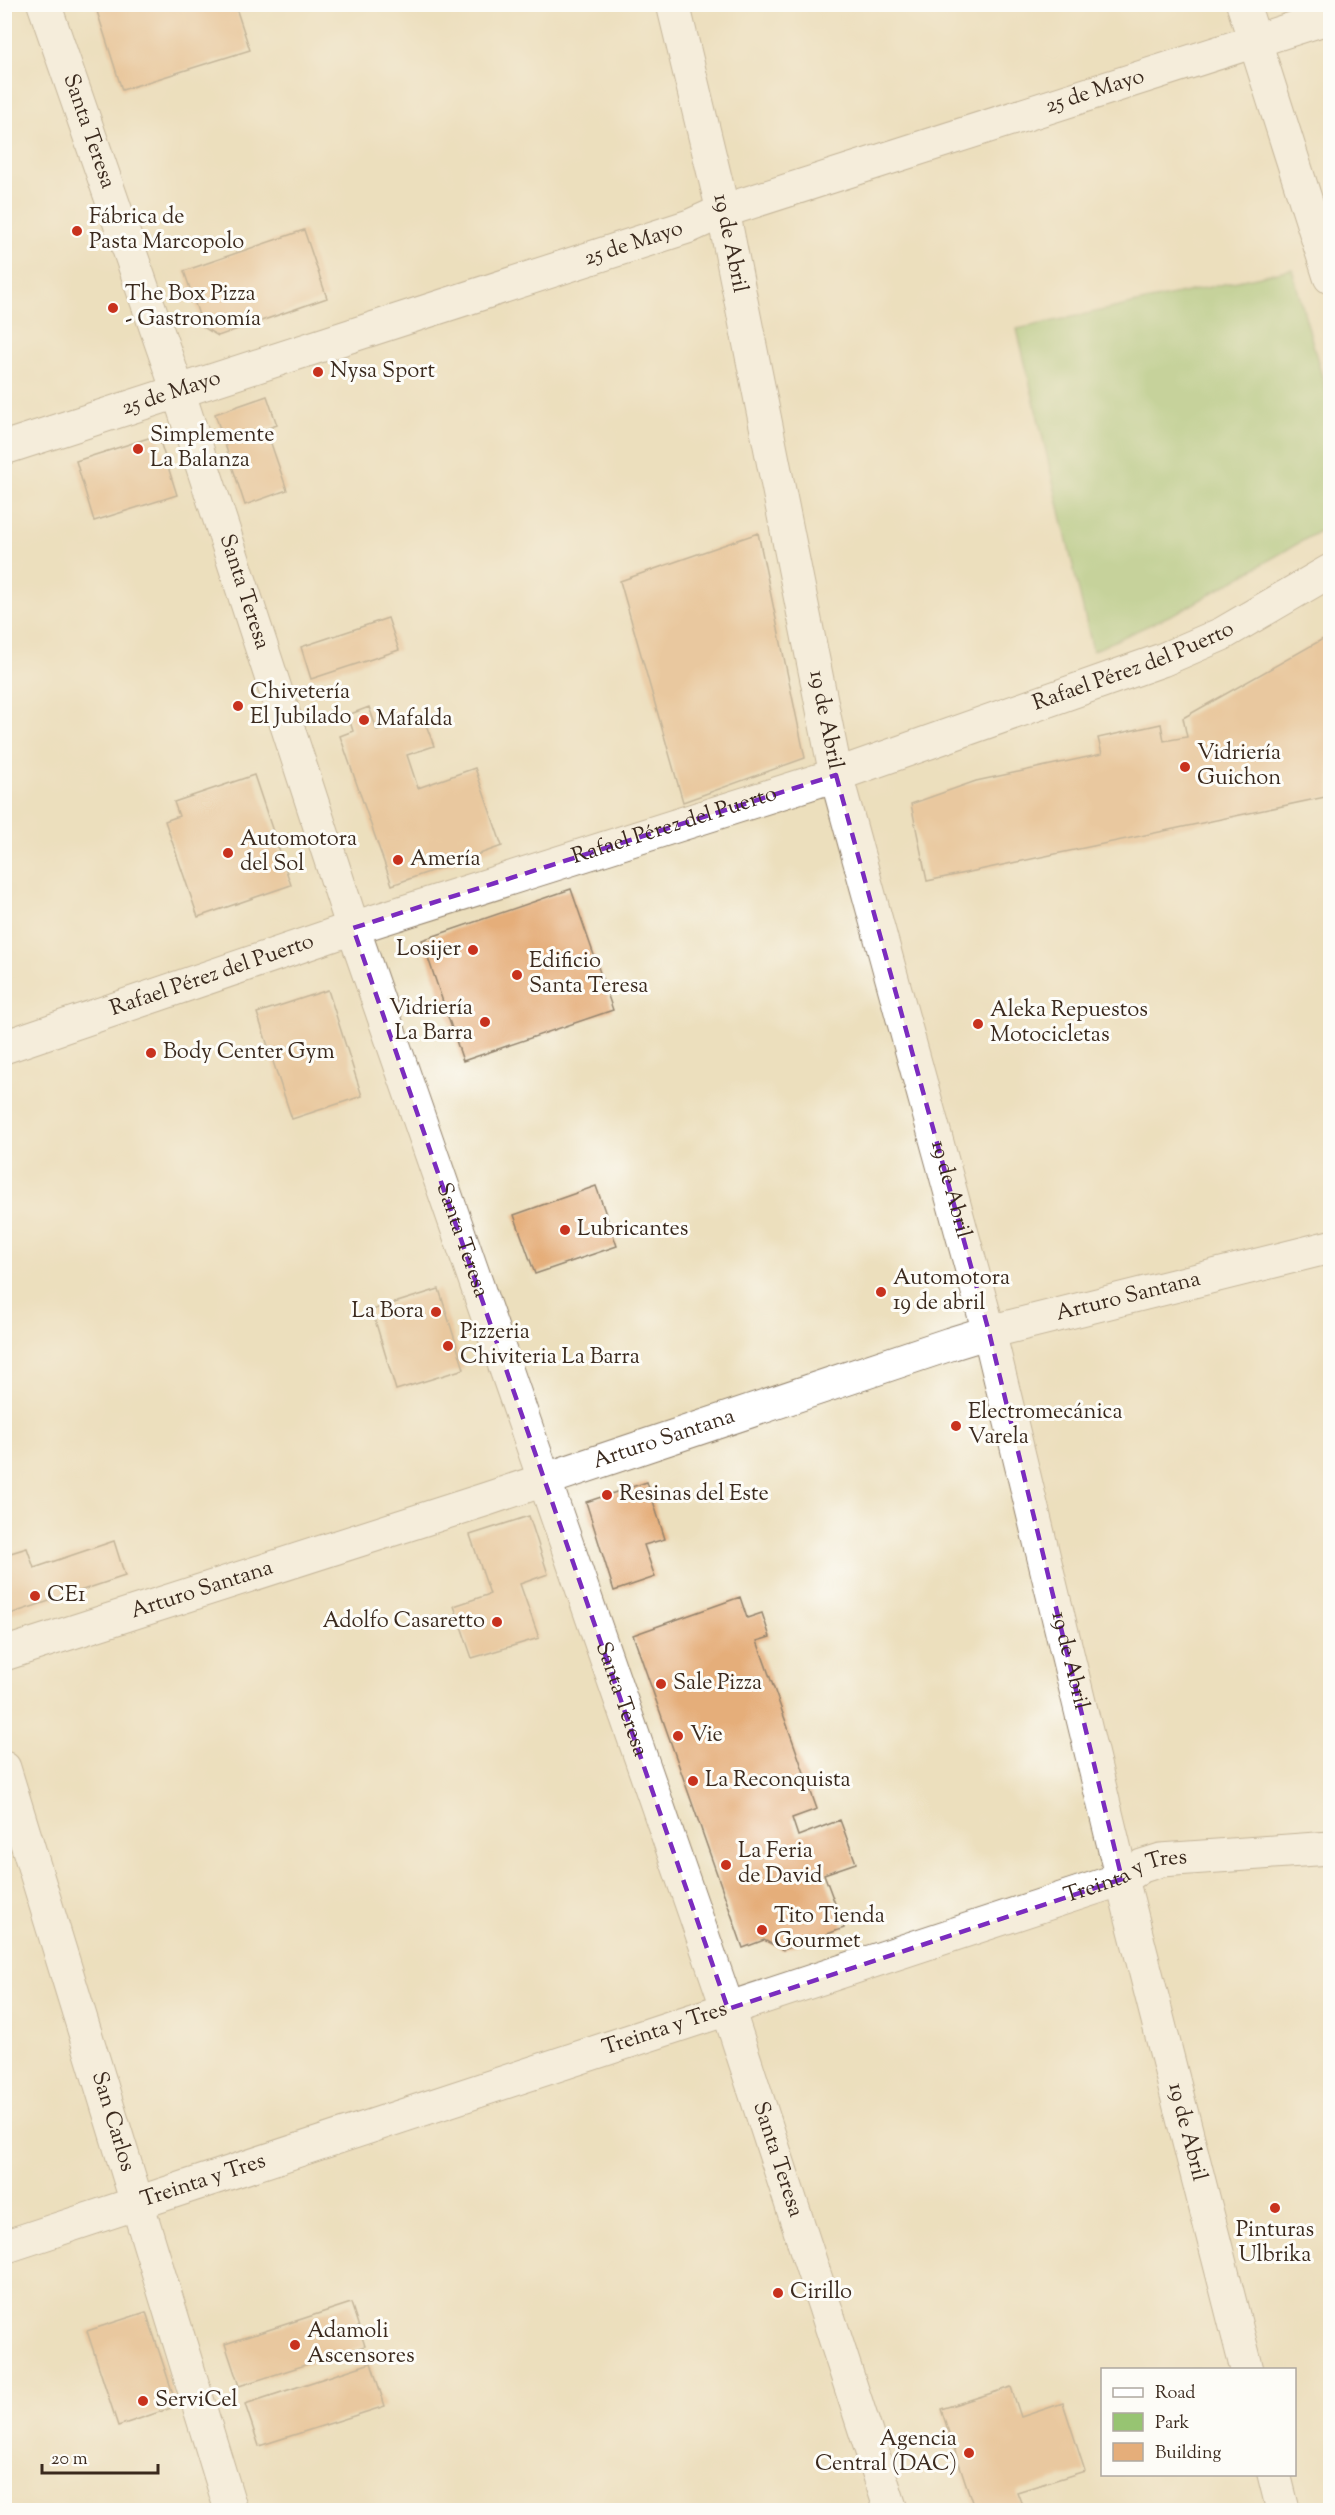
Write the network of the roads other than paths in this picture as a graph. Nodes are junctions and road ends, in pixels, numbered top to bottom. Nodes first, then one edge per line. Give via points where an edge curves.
1 (44, 4) edge
2 (673, 4) edge
3 (1243, 4) edge
4 (1330, 17) edge
5 (1255, 42) junction
6 (723, 211) junction
7 (1330, 277) edge
8 (177, 391) junction
9 (4, 448) edge
10 (1330, 571) edge
11 (836, 774) junction
12 (353, 928) junction
13 (4, 1047) edge
14 (1330, 1247) edge
15 (989, 1332) junction
16 (545, 1480) junction
17 (4, 1654) edge
18 (4, 1768) edge
19 (1330, 1848) edge
20 (1122, 1879) junction
21 (728, 2009) junction
22 (137, 2203) junction
23 (4, 2247) edge
24 (1246, 2368) edge
25 (1274, 2476) edge
26 (231, 2511) edge
27 (891, 2511) edge
28 (1283, 2511) edge

1 - 8 street, Santa Teresa
2 - 6 street, 19 de Abril
3 - 5 street
4 - 5 street, 25 de Mayo
5 - 6 street, 25 de Mayo
5 - 7 street
6 - 8 street, 25 de Mayo via 690,226
6 - 11 street, 19 de Abril
8 - 9 street, 25 de Mayo
8 - 12 street, Santa Teresa
10 - 11 street, Rafael Pérez del Puerto via 1222,633 1161,660
11 - 12 street, Rafael Pérez del Puerto
11 - 15 street, 19 de Abril
12 - 13 street, Rafael Pérez del Puerto
12 - 16 street, Santa Teresa
14 - 15 street, Arturo Santana
15 - 16 street, Arturo Santana
15 - 20 street, 19 de Abril
16 - 17 street, Arturo Santana
16 - 21 street, Santa Teresa
18 - 22 street, San Carlos
19 - 20 street, Treinta y Tres via 1161,1860
20 - 21 street, Treinta y Tres
20 - 24 street, 19 de Abril
21 - 22 street, Treinta y Tres
21 - 27 street, Santa Teresa
22 - 23 street, Treinta y Tres
22 - 26 street, San Carlos
25 - 28 street

